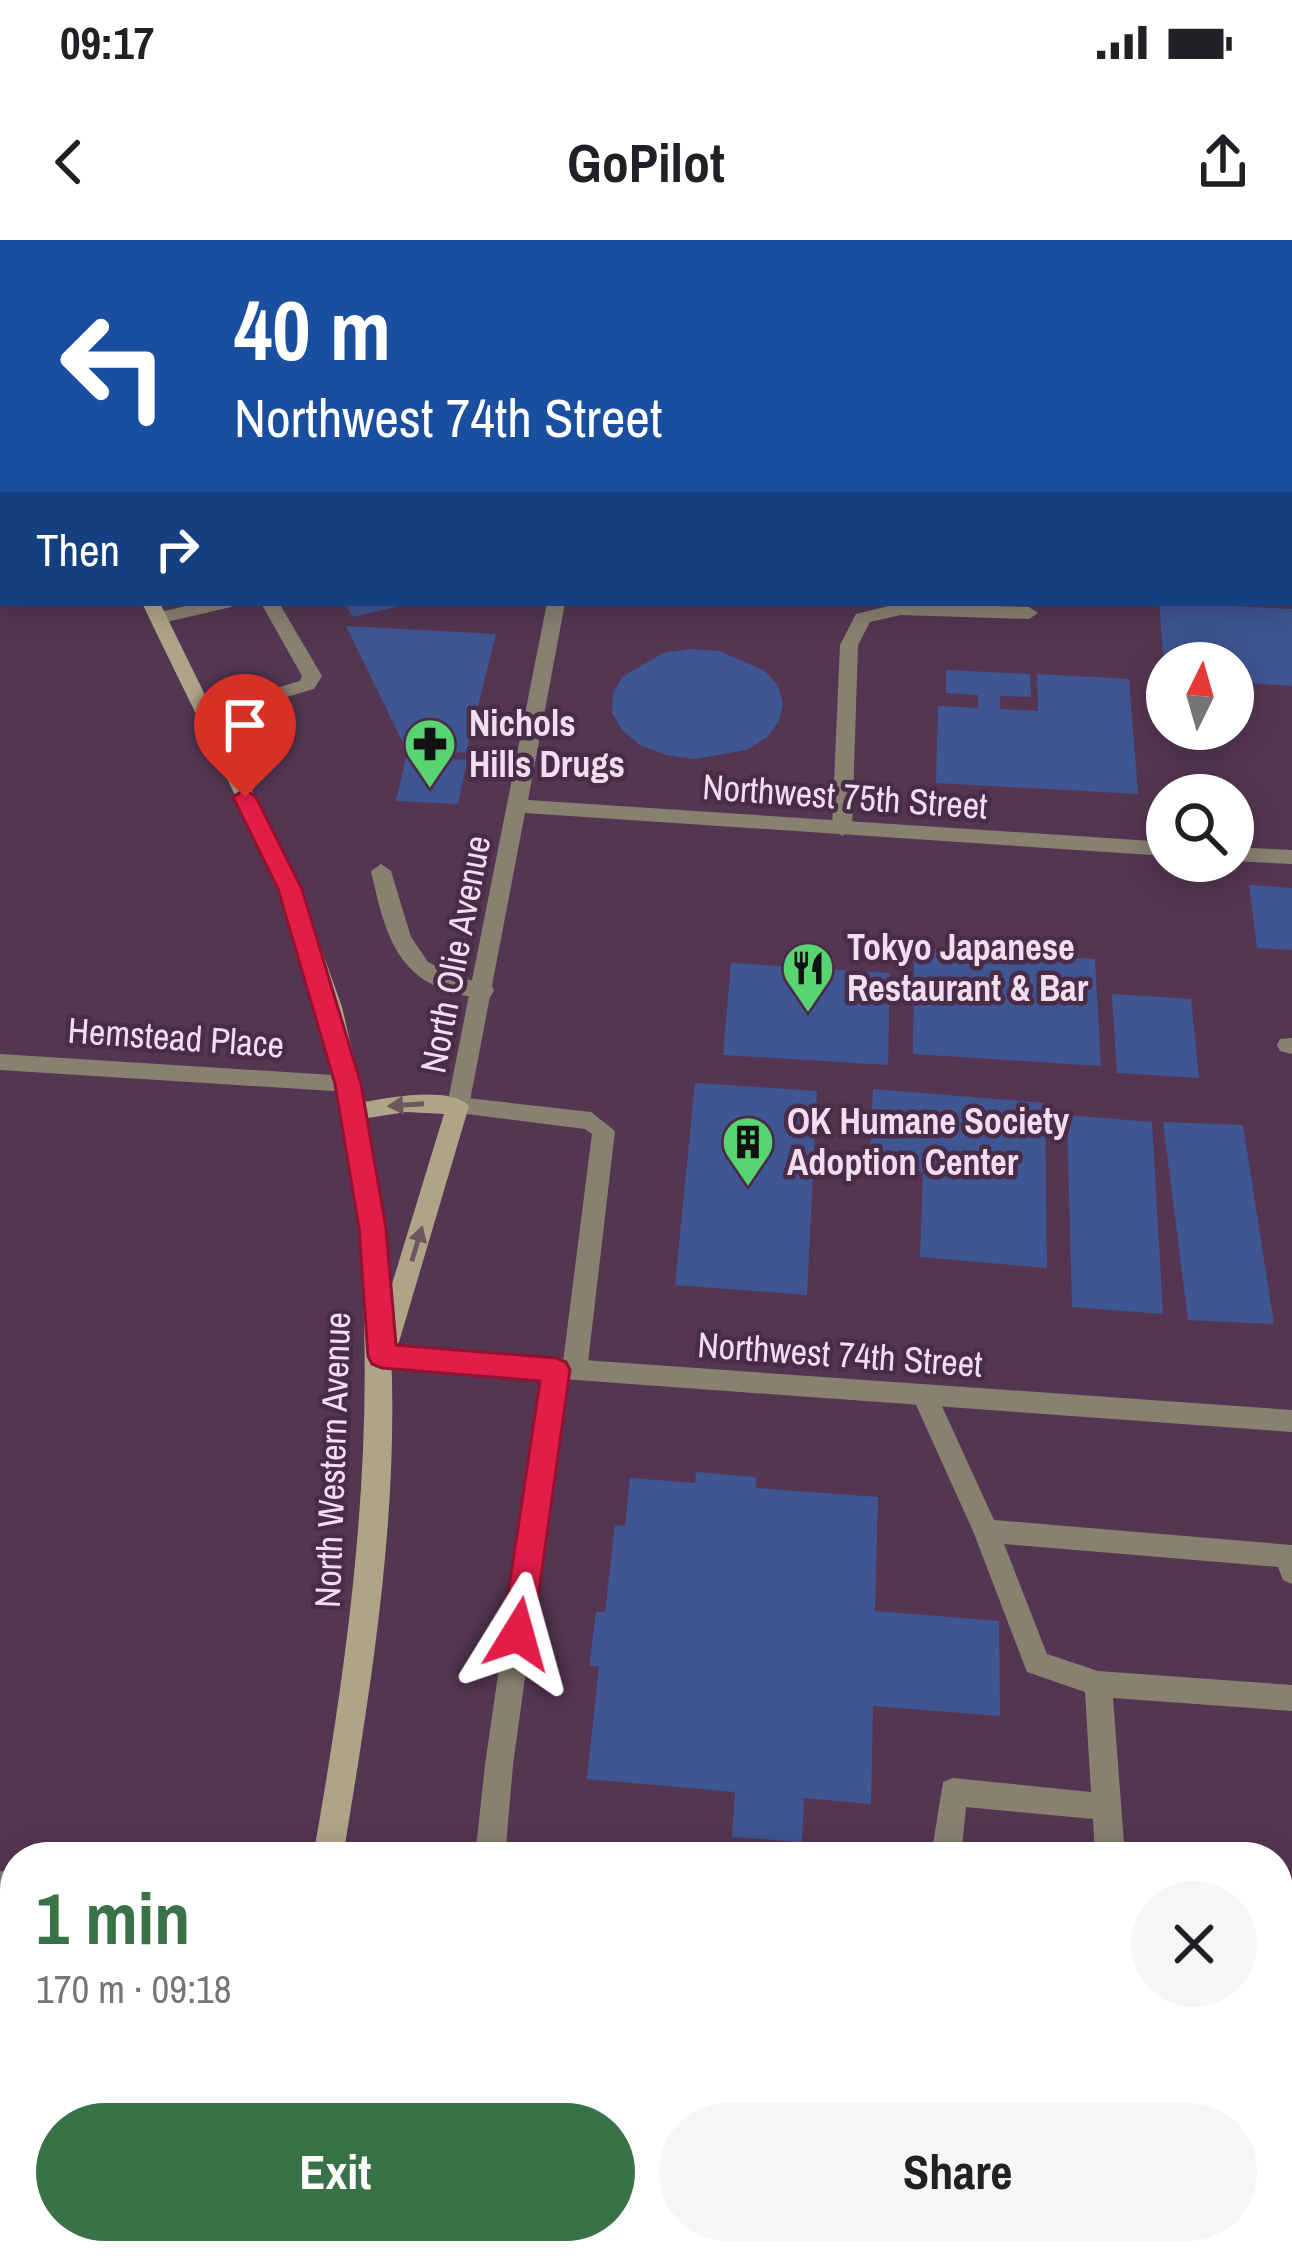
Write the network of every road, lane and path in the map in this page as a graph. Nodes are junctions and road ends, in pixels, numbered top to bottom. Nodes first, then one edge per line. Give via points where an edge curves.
1 (194, 606) edge
2 (272, 606) edge
3 (555, 606) edge
4 (154, 610) edge
5 (1029, 613) dead end
6 (205, 715) junction
7 (518, 806) junction
8 (842, 830) junction
9 (1146, 849) edge
10 (1254, 855) edge
11 (1292, 857) edge
12 (382, 871) dead end
13 (483, 990) junction
14 (0, 1062) edge
15 (348, 1084) junction
16 (458, 1106) junction
17 (355, 1112) junction
18 (382, 1356) junction
19 (565, 1371) junction
20 (925, 1396) junction
21 (1292, 1421) edge
22 (986, 1532) junction
23 (1292, 1572) edge
24 (1098, 1684) junction
25 (1292, 1698) edge
26 (1107, 1807) junction
27 (339, 1842) edge
28 (491, 1842) edge
29 (948, 1842) edge
30 (1109, 1842) edge

1 - 4 street
2 - 6 street via 312,676 308,685
3 - 7 street, North Olie Avenue
4 - 6 main road, North Western Avenue
5 - 8 street via 901,609 863,618 849,646
6 - 15 main road, North Western Avenue via 290,889
7 - 8 street, Northwest 75th Street
7 - 13 street, North Olie Avenue
8 - 9 street, Northwest 75th Street
10 - 11 street
12 - 13 street via 405,948 420,970 434,982
13 - 16 street, North Olie Avenue
14 - 15 street, Hemstead Place
15 - 17 main road, North Western Avenue
16 -> 17 main road via 406,1103
18 -> 16 main road
16 - 19 street via 591,1121 604,1131
17 - 18 main road, North Western Avenue
18 - 19 street, Northwest 74th Street
18 - 27 main road, North Western Avenue via 374,1544
19 - 20 street, Northwest 74th Street
19 - 28 street
20 - 21 street, Northwest 74th Street
20 - 22 street
22 - 23 street via 1290,1556
22 - 24 street via 1036,1663
24 - 25 street
24 - 26 street
26 - 29 street via 953,1792
26 - 30 street

